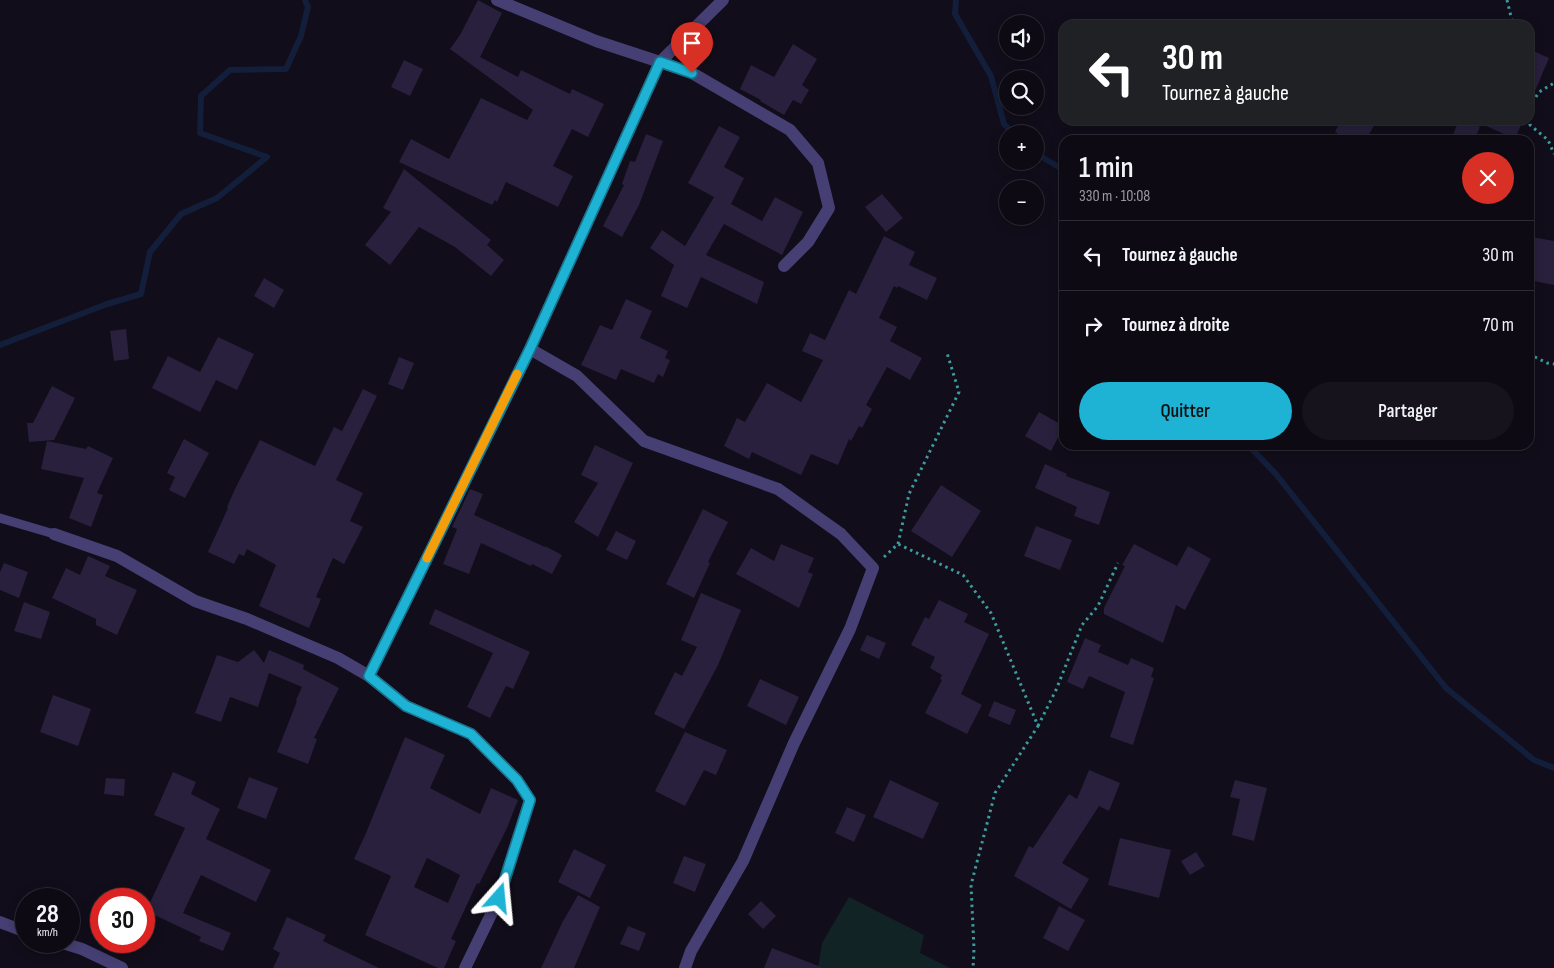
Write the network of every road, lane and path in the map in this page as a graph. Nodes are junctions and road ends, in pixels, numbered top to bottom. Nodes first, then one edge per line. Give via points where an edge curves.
1 (497, 0) edge
2 (723, 0) edge
3 (1507, 0) edge
4 (1512, 20) edge
5 (660, 62) junction
6 (1554, 83) edge
7 (1534, 102) edge
8 (1530, 125) edge
9 (1554, 154) edge
10 (784, 266) dead end
11 (530, 349) junction
12 (947, 354) dead end
13 (1534, 357) edge
14 (1554, 364) edge
15 (0, 518) edge
16 (54, 534) joint
17 (898, 544) junction
18 (1118, 563) dead end
19 (873, 568) junction
20 (369, 676) junction
21 (1038, 726) junction
22 (0, 922) edge
23 (15, 928) edge
24 (80, 948) edge
25 (122, 968) edge
26 (465, 968) edge
27 (684, 968) edge
28 (973, 968) edge

1 - 5 street via 596,41
2 - 5 street
3 - 4 path
5 - 10 street via 692,73 790,130 818,163 829,208 808,242
5 - 11 street
6 - 7 path via 1540,92
8 - 9 path via 1548,140
11 - 19 street via 577,376 644,441 778,489 841,534
11 - 20 street
12 - 17 path via 959,392 909,494
13 - 14 path
15 - 16 lane
16 - 20 street via 117,556 195,601 247,619 338,658
17 - 19 path
17 - 21 path via 963,575 991,613
18 - 21 path via 1098,606 1082,625
19 - 27 street via 850,628 794,743 743,861
20 - 26 street via 406,706 471,734 517,780 530,800 499,898
21 - 28 path via 995,793 971,885
22 - 23 street
24 - 25 street

